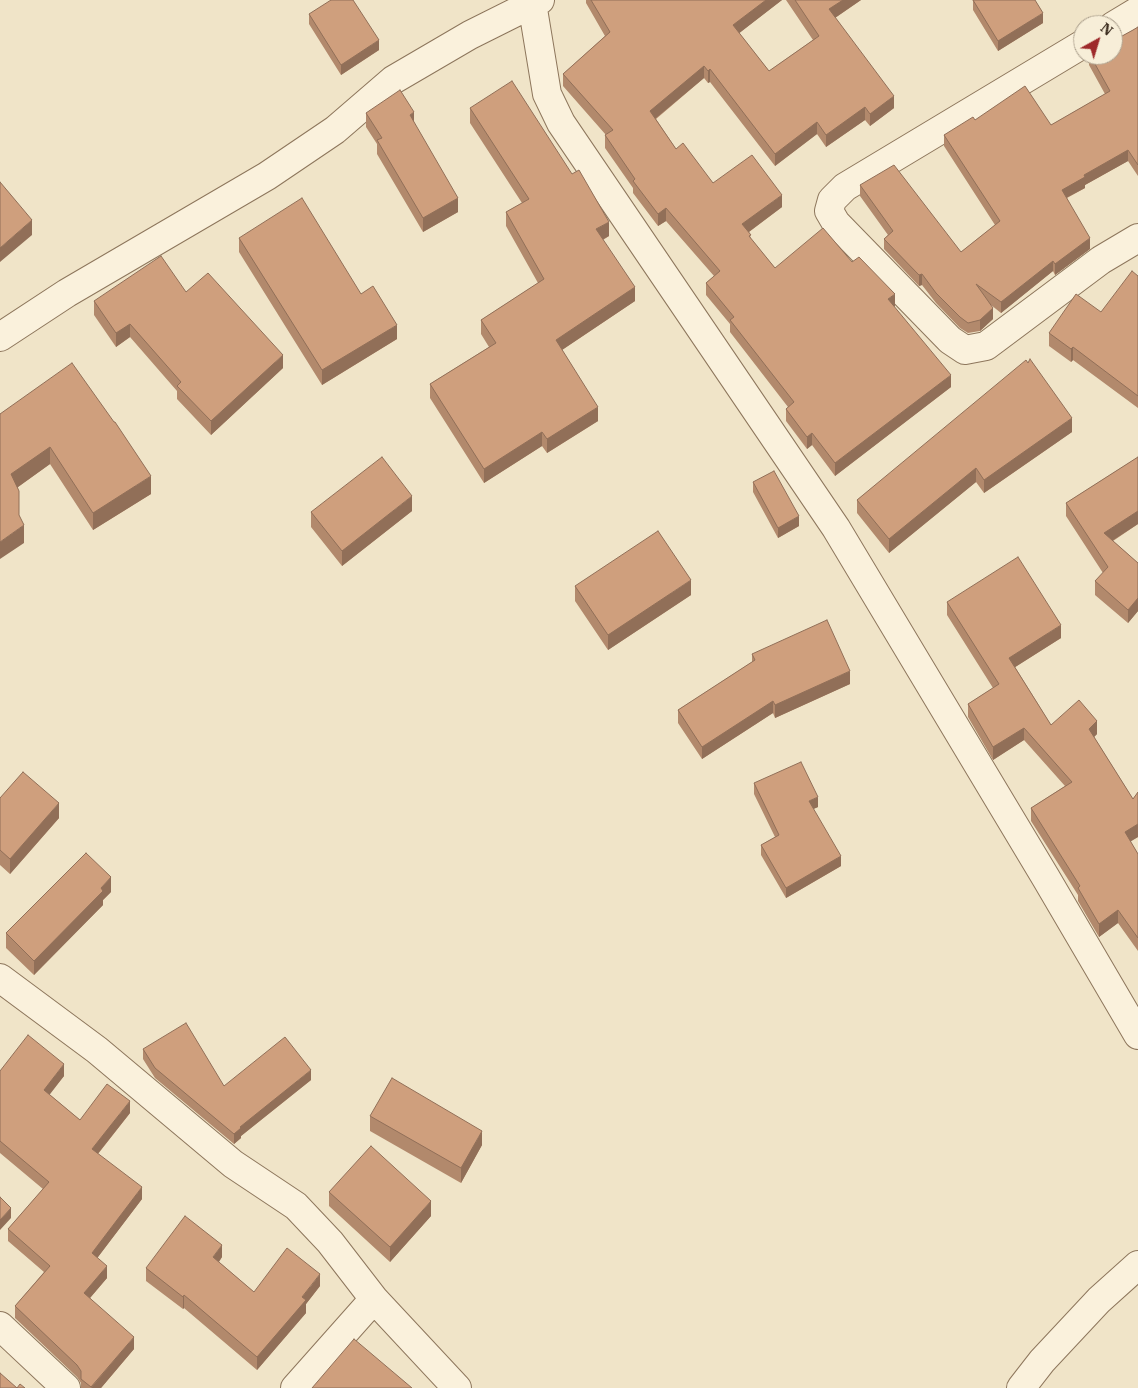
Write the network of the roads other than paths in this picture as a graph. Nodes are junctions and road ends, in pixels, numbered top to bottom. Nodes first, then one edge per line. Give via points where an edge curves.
1 (536, 2) edge
2 (1138, 11) edge
3 (1123, 20) edge
4 (1073, 50) edge
5 (1138, 238) edge
6 (0, 337) edge
7 (0, 978) edge
8 (1138, 1035) edge
9 (1138, 1265) edge
10 (374, 1299) junction
11 (0, 1326) edge
12 (66, 1388) edge
13 (296, 1388) edge
14 (457, 1388) edge
15 (1021, 1388) edge

1 - 6 street via 470,35 393,80 335,130 267,176 67,293
1 - 8 street via 547,94 561,123 836,528
2 - 3 street
4 - 5 street via 845,188 832,200 830,211 836,223 950,340 965,350 986,346 1101,260
7 - 10 street via 97,1050 233,1164 296,1206 330,1242
9 - 15 street via 1099,1300
10 - 13 street
10 - 14 street
11 - 12 street

